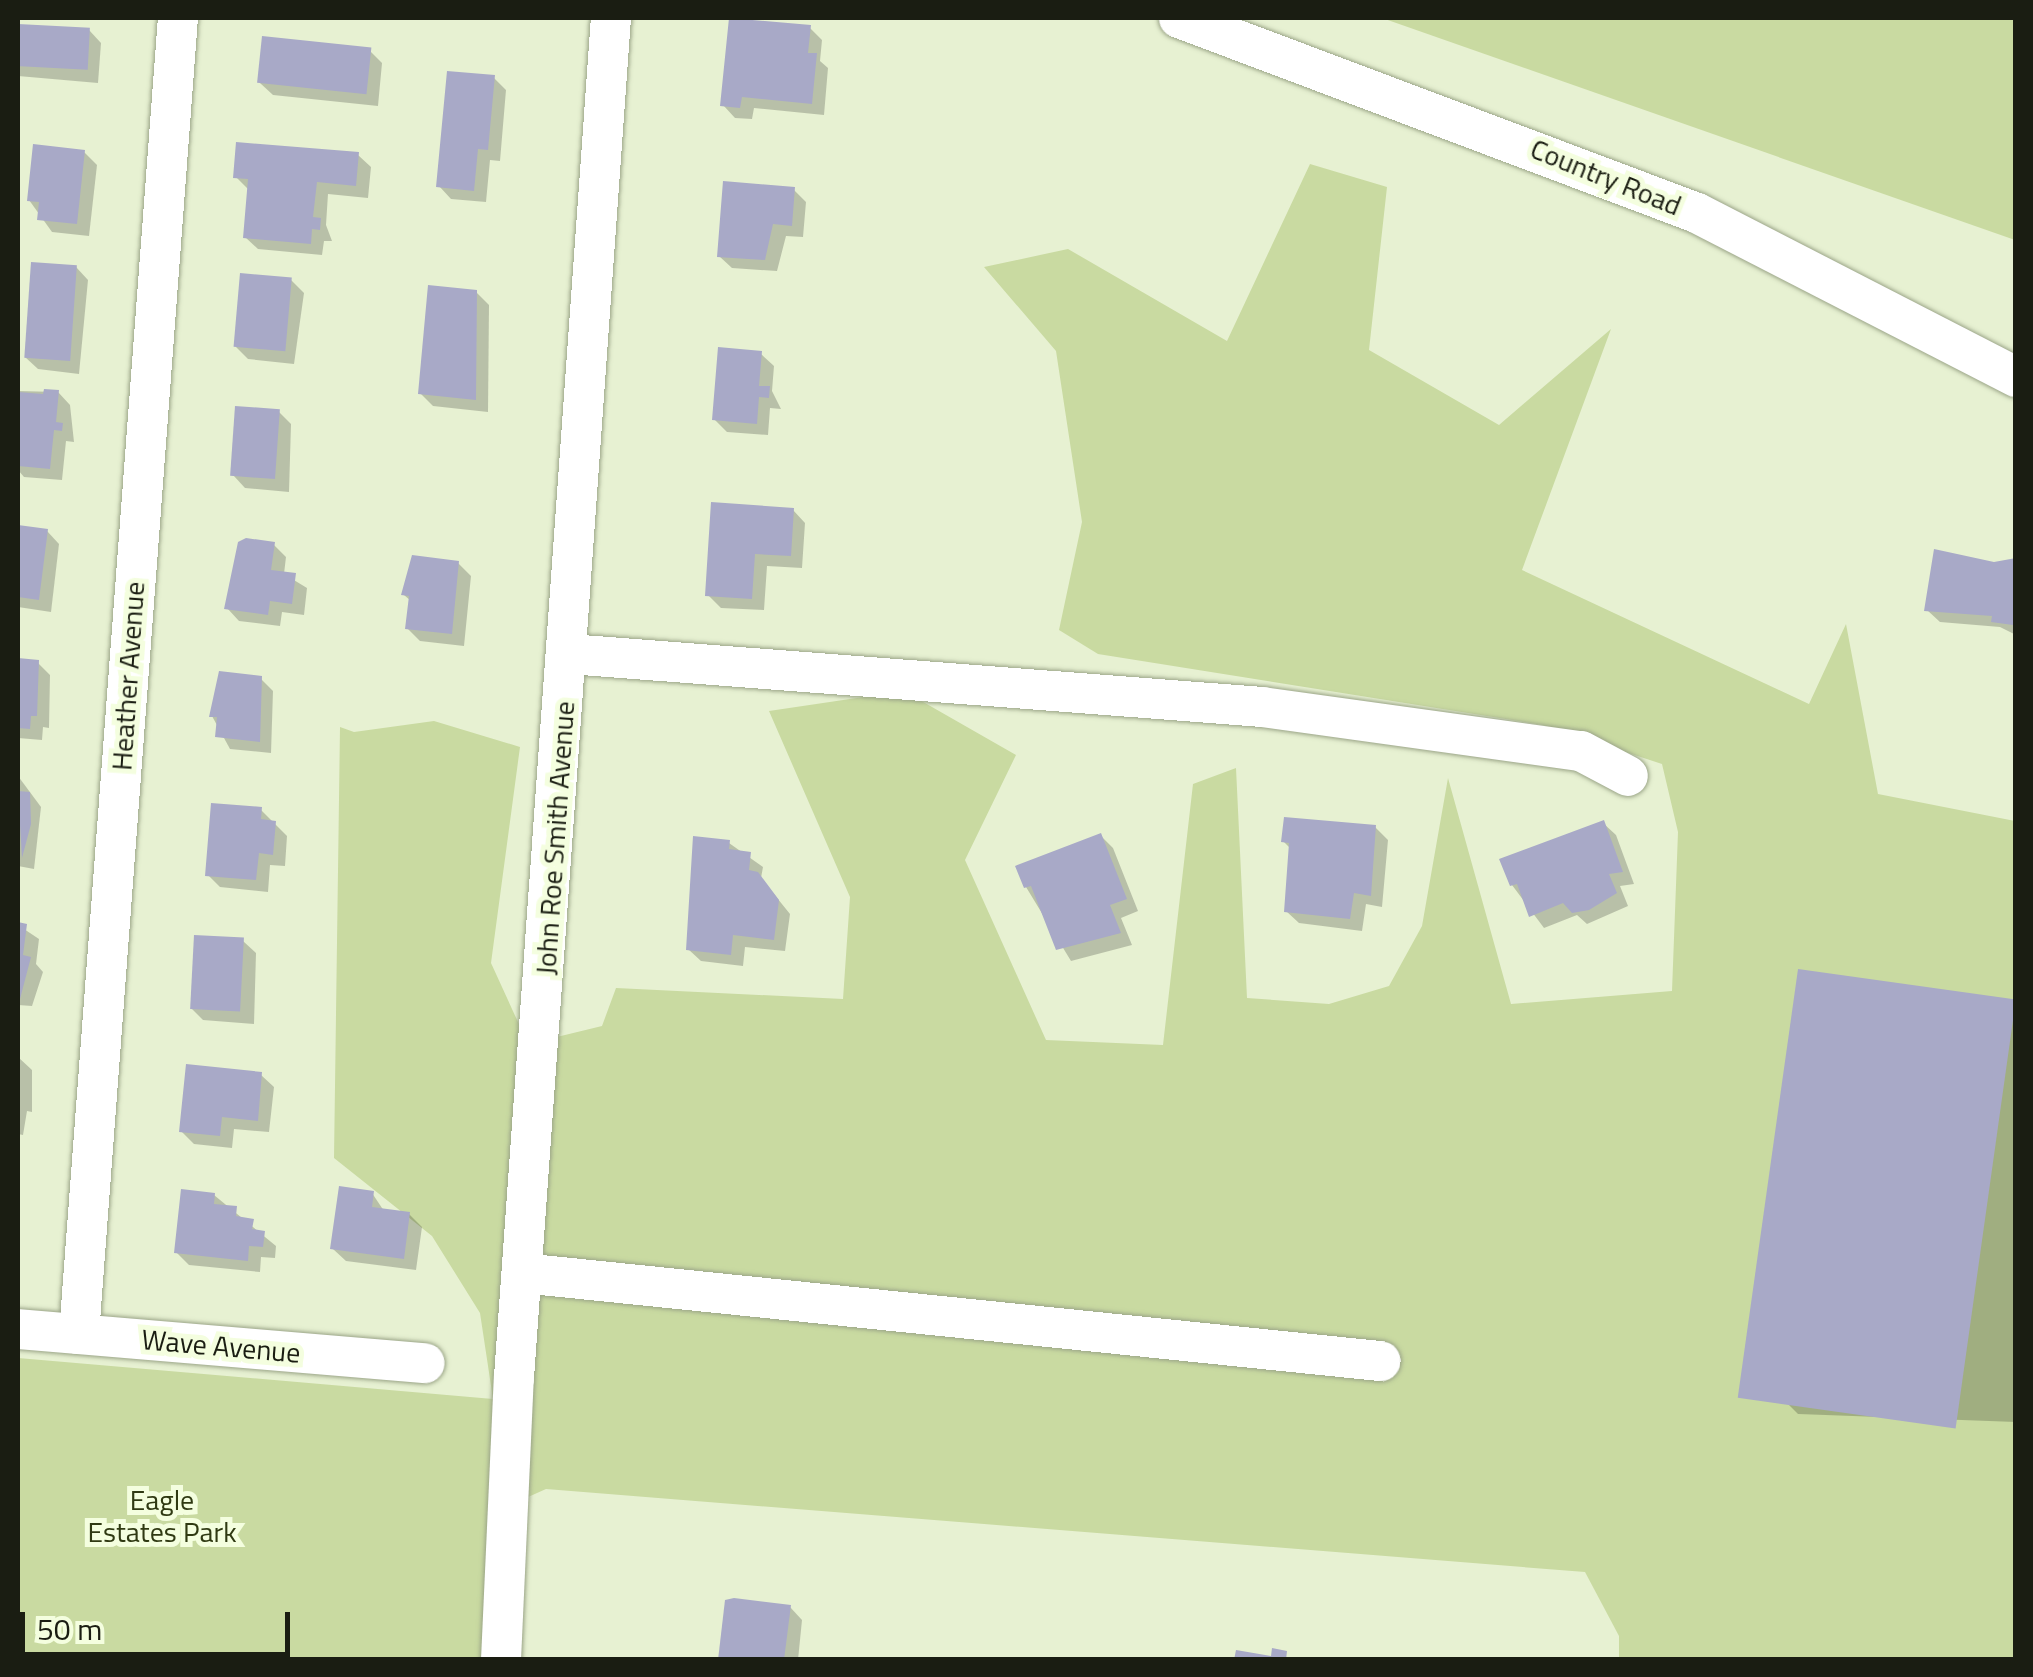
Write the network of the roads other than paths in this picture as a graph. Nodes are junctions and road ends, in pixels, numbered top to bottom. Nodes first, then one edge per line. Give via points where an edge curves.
1 (178, 18) edge
2 (610, 18) edge
3 (1179, 18) edge
4 (2016, 377) edge
5 (568, 654) junction
6 (1628, 776) dead end
7 (522, 1273) junction
8 (18, 1329) edge
9 (79, 1334) junction
10 (1380, 1361) dead end
11 (424, 1363) dead end
12 (502, 1660) edge

1 - 9 street, Heather Avenue
2 - 5 street, John Roe Smith Avenue
3 - 4 street, Country Road via 1697,214
5 - 6 street via 1262,707 1581,751
5 - 7 street, John Roe Smith Avenue
7 - 10 street
7 - 12 street, John Roe Smith Avenue
8 - 9 street, Wave Avenue
9 - 11 street, Wave Avenue

